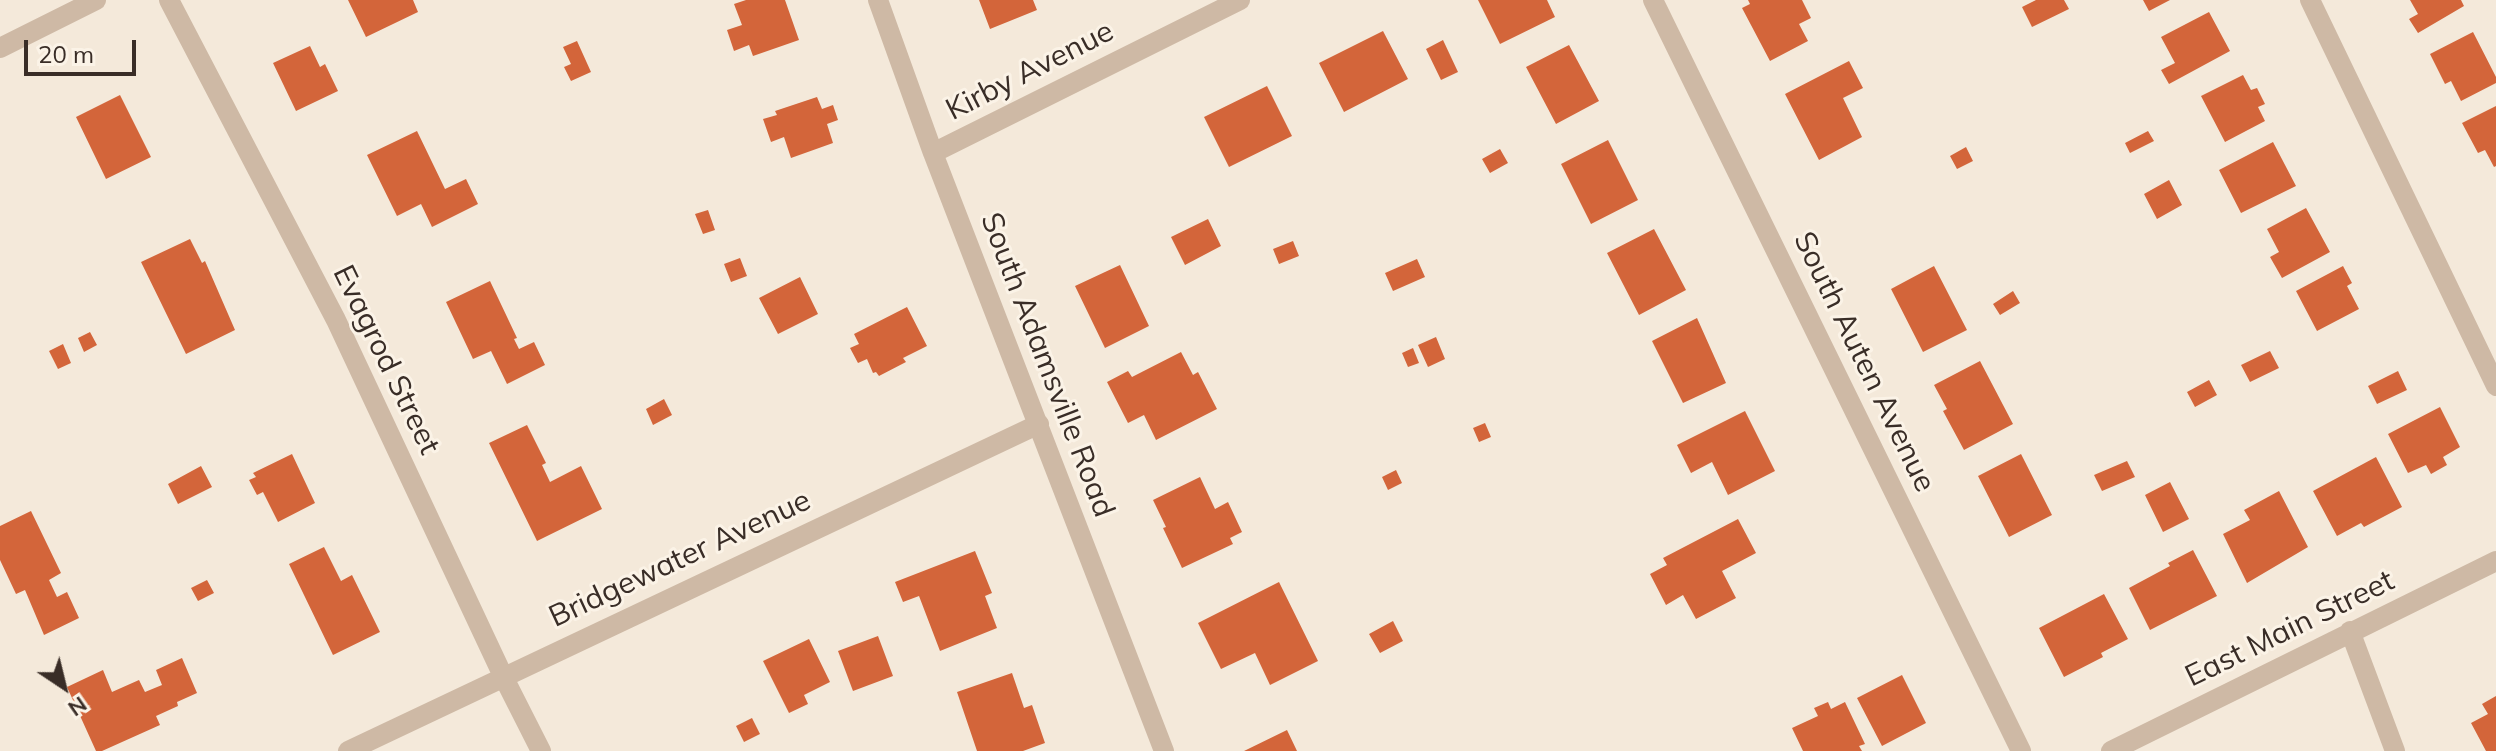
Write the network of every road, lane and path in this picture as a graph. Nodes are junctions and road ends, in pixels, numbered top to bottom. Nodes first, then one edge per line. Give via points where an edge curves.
1 (96, 0) edge
2 (169, 0) edge
3 (878, 0) edge
4 (1240, 0) edge
5 (1653, 0) edge
6 (2310, 0) edge
7 (0, 48) edge
8 (933, 153) junction
9 (2496, 386) edge
10 (1039, 424) junction
11 (2496, 561) edge
12 (2350, 631) junction
13 (503, 676) junction
14 (348, 751) edge
15 (541, 751) edge
16 (1164, 751) edge
17 (2021, 751) edge
18 (2111, 751) edge
19 (2395, 751) edge

1 - 7 street
2 - 13 street, Evagrod Street via 336,320
3 - 8 street, South Adamsville Road
4 - 8 street, Kirby Avenue
5 - 17 street, South Auten Avenue
6 - 9 street
8 - 10 street, South Adamsville Road
10 - 13 street, Bridgewater Avenue
10 - 16 street, South Adamsville Road
11 - 12 street, East Main Street
12 - 18 street, East Main Street
12 - 19 street
13 - 14 street, Bridgewater Avenue
13 - 15 street, Evagrod Street

